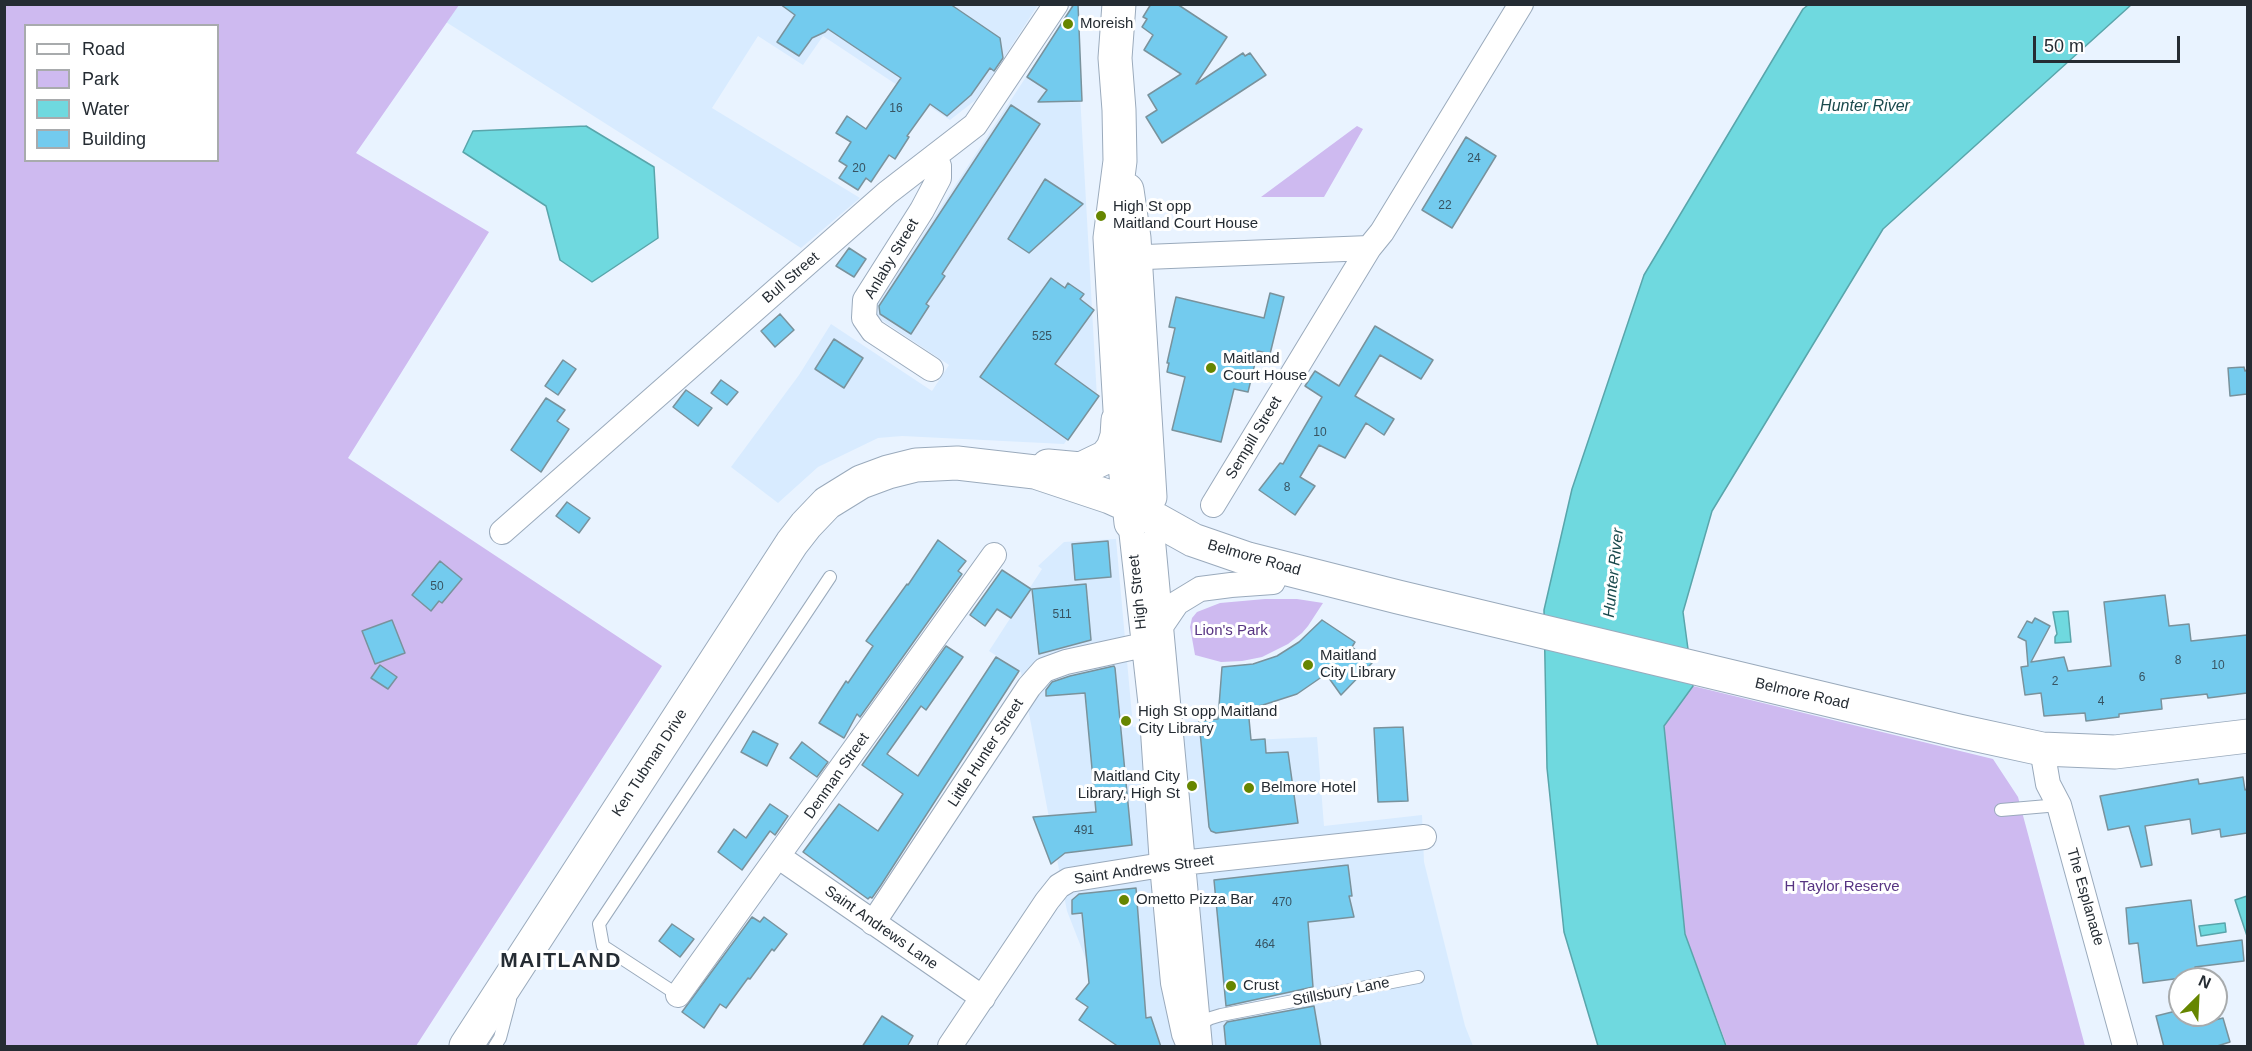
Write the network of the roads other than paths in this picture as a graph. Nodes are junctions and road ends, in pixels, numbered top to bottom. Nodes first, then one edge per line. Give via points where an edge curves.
1 (1056, 4) edge
2 (1099, 4) edge
3 (1119, 4) edge
4 (1521, 4) edge
5 (1115, 58) junction
6 (935, 156) junction
7 (1369, 248) junction
8 (1124, 258) junction
9 (931, 369) dead end
10 (1119, 395) junction
11 (957, 463) junction
12 (846, 490) junction
13 (1213, 505) dead end
14 (1142, 523) junction
15 (502, 532) dead end
16 (994, 555) dead end
17 (830, 577) dead end
18 (1273, 582) junction
19 (1362, 587) junction
20 (1162, 626) junction
21 (1144, 645) junction
22 (1161, 716) junction
23 (2247, 736) edge
24 (2042, 749) junction
25 (2059, 805) junction
26 (2001, 810) dead end
27 (1424, 837) dead end
28 (779, 857) junction
29 (1172, 863) junction
30 (873, 923) junction
31 (518, 966) junction
32 (1418, 977) dead end
33 (678, 995) joint
34 (983, 998) junction
35 (1196, 1041) edge
36 (466, 1047) edge
37 (495, 1047) edge
38 (950, 1047) edge
39 (2126, 1047) edge

1 - 6 street, Bull Street via 975,125
2 - 5 main road, High Street
3 - 5 main road, High Street
4 - 7 street, Sempill Street
5 - 8 main road, High Street
6 - 9 street, Anlaby Street via 939,178 865,300 864,318 873,331
6 - 15 street, Bull Street via 887,193
7 - 8 street
7 - 13 street, Sempill Street
8 - 10 main road, High Street
8 - 14 main road, High Street
10 - 11 main road via 1113,448 1106,457 1081,469 1001,460
10 - 14 main road, High Street
11 - 12 main road, Ken Tubman Drive via 916,465
11 - 14 main road, Ken Tubman Drive via 1035,472 1080,486
12 - 14 main road, Ken Tubman Drive via 923,474 980,477 1066,500 1109,518
12 - 31 main road, Ken Tubman Drive via 820,511 792,543
14 - 18 main road, Belmore Road via 1185,558 1221,572
14 - 19 main road, Belmore Road via 1226,553
14 - 20 street, High Street
14 - 21 street, High Street
16 - 28 street, Denman Street
17 - 33 lane via 599,924 603,946
18 - 19 main road, Belmore Road
18 - 20 street via 1200,589 1177,603
19 - 24 main road, Belmore Road
20 - 22 street, High Street
21 - 22 street, High Street
21 - 30 street, Little Hunter Street via 1044,670
22 - 29 street, High Street
23 - 24 main road, Belmore Road via 2115,752
24 - 25 street, The Esplanade via 2048,784
25 - 26 lane
25 - 39 street, The Esplanade
27 - 29 street, Saint Andrews Street
28 - 30 street, Saint Andrews Lane
28 - 33 street, Denman Street
29 - 34 street, Saint Andrews Street via 1082,877 1059,886
29 - 35 street, High Street
30 - 34 street, Saint Andrews Lane
31 - 36 main road, Ken Tubman Drive
31 - 37 lane
32 - 35 lane, Stillsbury Lane via 1217,1016 1203,1023
34 - 38 street, Saint Andrews Street

